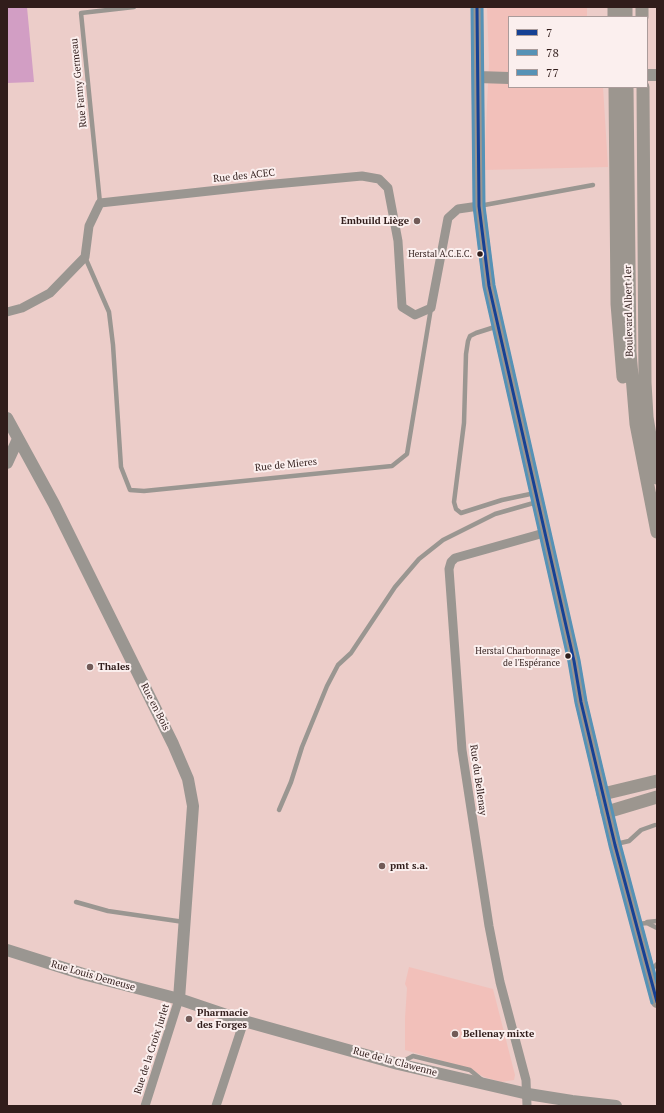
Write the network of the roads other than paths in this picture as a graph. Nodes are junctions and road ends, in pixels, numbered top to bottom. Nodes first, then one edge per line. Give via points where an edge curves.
1 (134, 7) edge
2 (477, 7) edge
3 (478, 77) junction
4 (508, 78) edge
5 (615, 88) edge
6 (627, 88) edge
7 (643, 88) edge
8 (593, 185) dead end
9 (100, 203) junction
10 (479, 206) junction
11 (84, 257) junction
12 (431, 308) junction
13 (7, 312) edge
14 (498, 326) junction
15 (7, 418) edge
16 (18, 439) junction
17 (640, 444) junction
18 (7, 463) edge
19 (657, 478) edge
20 (536, 497) junction
21 (657, 532) edge
22 (544, 533) junction
23 (657, 781) edge
24 (603, 794) junction
25 (657, 797) edge
26 (278, 810) dead end
27 (607, 812) junction
28 (655, 825) dead end
29 (615, 845) junction
30 (76, 902) dead end
31 (657, 921) edge
32 (185, 922) junction
33 (642, 923) junction
34 (657, 928) edge
35 (7, 950) edge
36 (653, 968) edge
37 (179, 999) junction
38 (657, 1002) edge
39 (244, 1021) junction
40 (528, 1100) edge
41 (571, 1104) edge
42 (145, 1106) edge
43 (216, 1106) edge
44 (616, 1106) edge

1 - 9 lane, Rue Fanny Germeau via 81,13
2 - 3 street
3 - 4 street
3 - 10 street
5 - 17 main road via 619,338 629,410
6 - 17 main road, Boulevard Albert 1er via 629,332
7 - 19 main road, Boulevard Albert 1er via 645,402
8 - 10 lane
9 - 11 street via 89,226
9 - 12 street, Rue des ACEC via 272,184 362,176 380,178 388,188 398,242 402,307 415,315
10 - 12 street, Rue de Mieres via 458,209 448,218
10 - 14 street via 489,286
11 - 12 lane, Rue de Mieres via 109,312 121,467 130,490 144,491 392,466 407,454
11 - 13 street via 50,293 22,308
14 - 20 street
14 - 20 lane via 470,336 468,341 464,423 454,502 461,514 502,500
15 - 16 street, Rue en Bois
16 - 18 street
16 - 32 street, Rue en Bois via 54,504 188,779 193,806
17 - 21 main road, Boulevard Albert 1er
20 - 22 street
20 - 26 lane via 443,540 419,558 394,587 351,653 338,665
22 - 24 street
22 - 40 street, Rue du Bellenay via 455,558 449,569 462,750 489,926 500,982 526,1080
23 - 24 main road
24 - 27 street
25 - 27 main road
27 - 29 street
28 - 29 lane via 641,830 629,841
29 - 33 street
30 - 32 lane via 108,911
31 - 33 lane
32 - 37 street, Rue en Bois
33 - 34 lane
33 - 36 street
35 - 37 street, Rue Louis Demeuse via 83,974
36 - 38 street
37 - 39 street, Rue de la Clawenne
37 - 42 street, Rue de la Croix Jurlet
39 - 40 street, Rue de la Clawenne via 398,1064 486,1084
39 - 43 street
40 - 41 street, Rue de la Clawenne
41 - 44 street, Rue de la Clawenne

